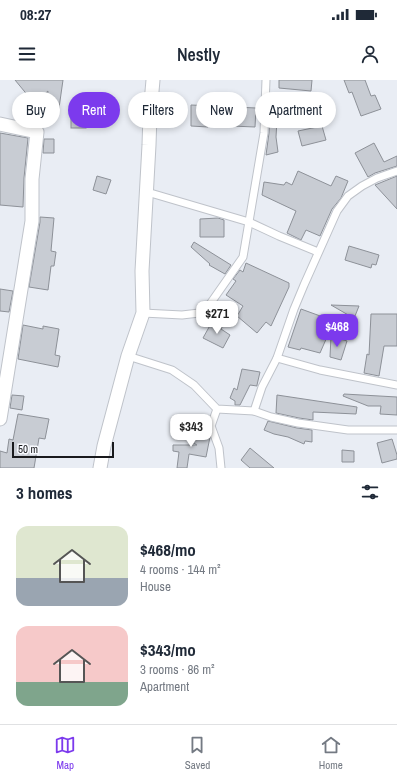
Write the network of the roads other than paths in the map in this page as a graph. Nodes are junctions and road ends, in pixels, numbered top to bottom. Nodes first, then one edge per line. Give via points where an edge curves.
1 (153, 80) edge
2 (266, 80) edge
3 (0, 124) edge
4 (397, 171) edge
5 (147, 192) junction
6 (249, 222) junction
7 (318, 252) junction
8 (143, 314) junction
9 (128, 356) junction
10 (278, 358) junction
11 (397, 385) edge
12 (217, 409) junction
13 (254, 411) junction
14 (0, 419) edge
15 (397, 430) edge
16 (100, 468) edge
17 (221, 468) edge

1 - 5 street
2 - 6 lane via 264,133
3 - 14 street via 37,132 32,179 32,221
4 - 7 lane via 377,178 348,196 337,211
5 - 6 lane
5 - 8 street via 142,271
6 - 7 lane
6 - 8 lane via 243,257 210,304 199,313
7 - 10 lane via 294,308
8 - 9 street
9 - 12 lane via 172,370 194,385
9 - 16 street
10 - 11 lane via 320,370
10 - 13 lane via 262,387
12 - 13 lane
12 - 17 lane via 211,426
13 - 15 lane via 271,417 324,427 348,430

